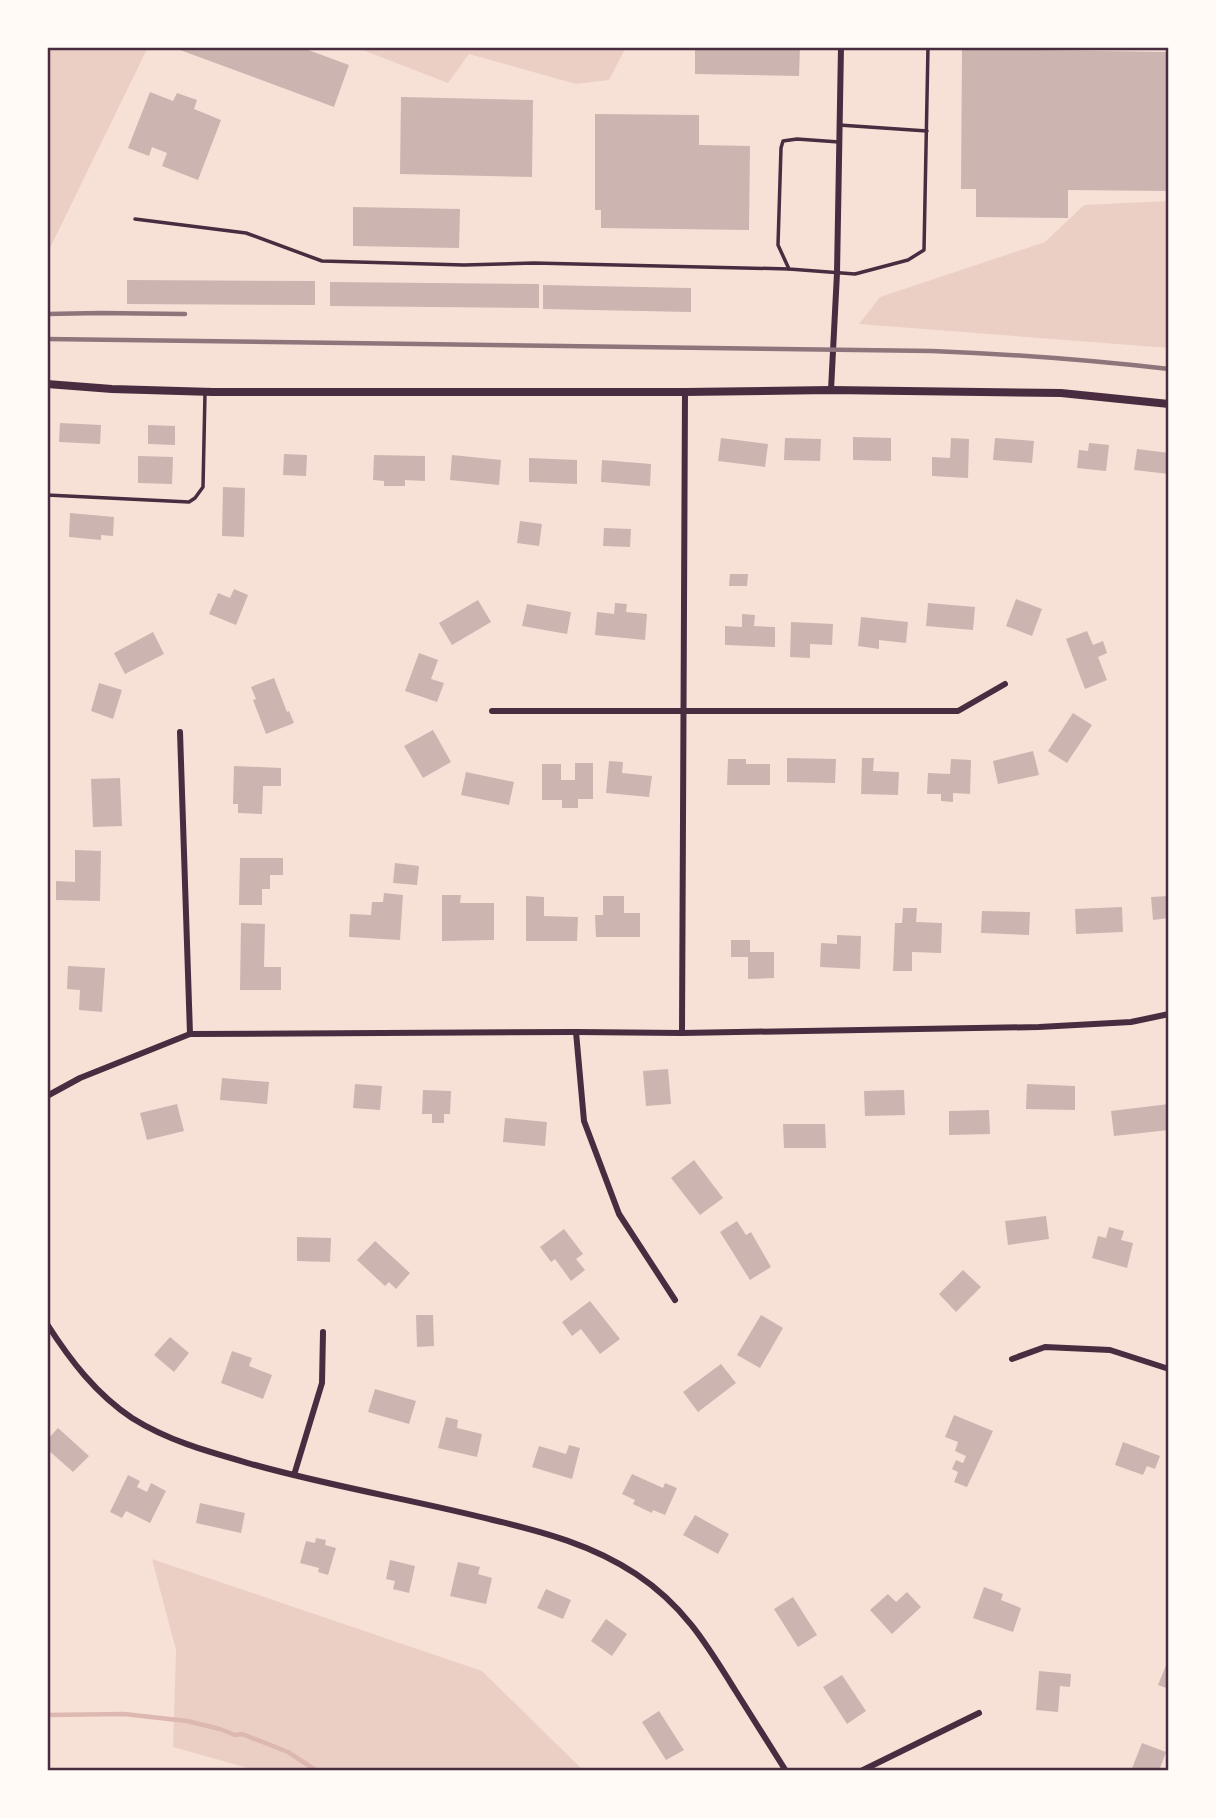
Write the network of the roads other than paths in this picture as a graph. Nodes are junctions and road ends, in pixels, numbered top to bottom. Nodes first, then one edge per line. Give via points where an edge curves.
1 (841, 47) edge
2 (928, 47) edge
3 (839, 125) junction
4 (927, 131) junction
5 (839, 142) junction
6 (135, 219) dead end
7 (789, 269) junction
8 (837, 273) junction
9 (47, 384) edge
10 (831, 390) junction
11 (205, 391) junction
12 (685, 392) junction
13 (1169, 404) edge
14 (47, 495) edge
15 (1005, 684) dead end
16 (684, 710) junction
17 (492, 711) dead end
18 (180, 732) dead end
19 (1169, 1014) edge
20 (576, 1032) junction
21 (682, 1033) junction
22 (190, 1034) junction
23 (47, 1096) edge
24 (675, 1300) dead end
25 (47, 1324) edge
26 (323, 1332) dead end
27 (1012, 1359) dead end
28 (1169, 1369) edge
29 (294, 1475) junction
30 (979, 1713) dead end
31 (786, 1771) edge
32 (861, 1771) edge

1 - 3 street
2 - 4 lane
3 - 4 lane
3 - 5 street
4 - 8 lane via 924,250 908,260 855,274
5 - 7 lane via 783,141 778,245
5 - 8 street
6 - 7 lane via 246,233 321,261
7 - 8 lane
8 - 10 street
9 - 11 street
10 - 12 street
10 - 13 street via 1061,393
11 - 12 street
11 - 14 lane via 203,487 189,502
12 - 16 street
15 - 16 street via 958,711
16 - 17 street
16 - 21 street
18 - 22 street
19 - 21 street via 1131,1022 1039,1027
20 - 21 street
20 - 22 street
20 - 24 street via 584,1121 620,1214
22 - 23 street
25 - 29 street via 78,1369 141,1423 178,1442
26 - 29 street via 322,1383
27 - 28 street via 1045,1348 1110,1350
29 - 31 street via 544,1532 609,1557 686,1616
30 - 32 street

